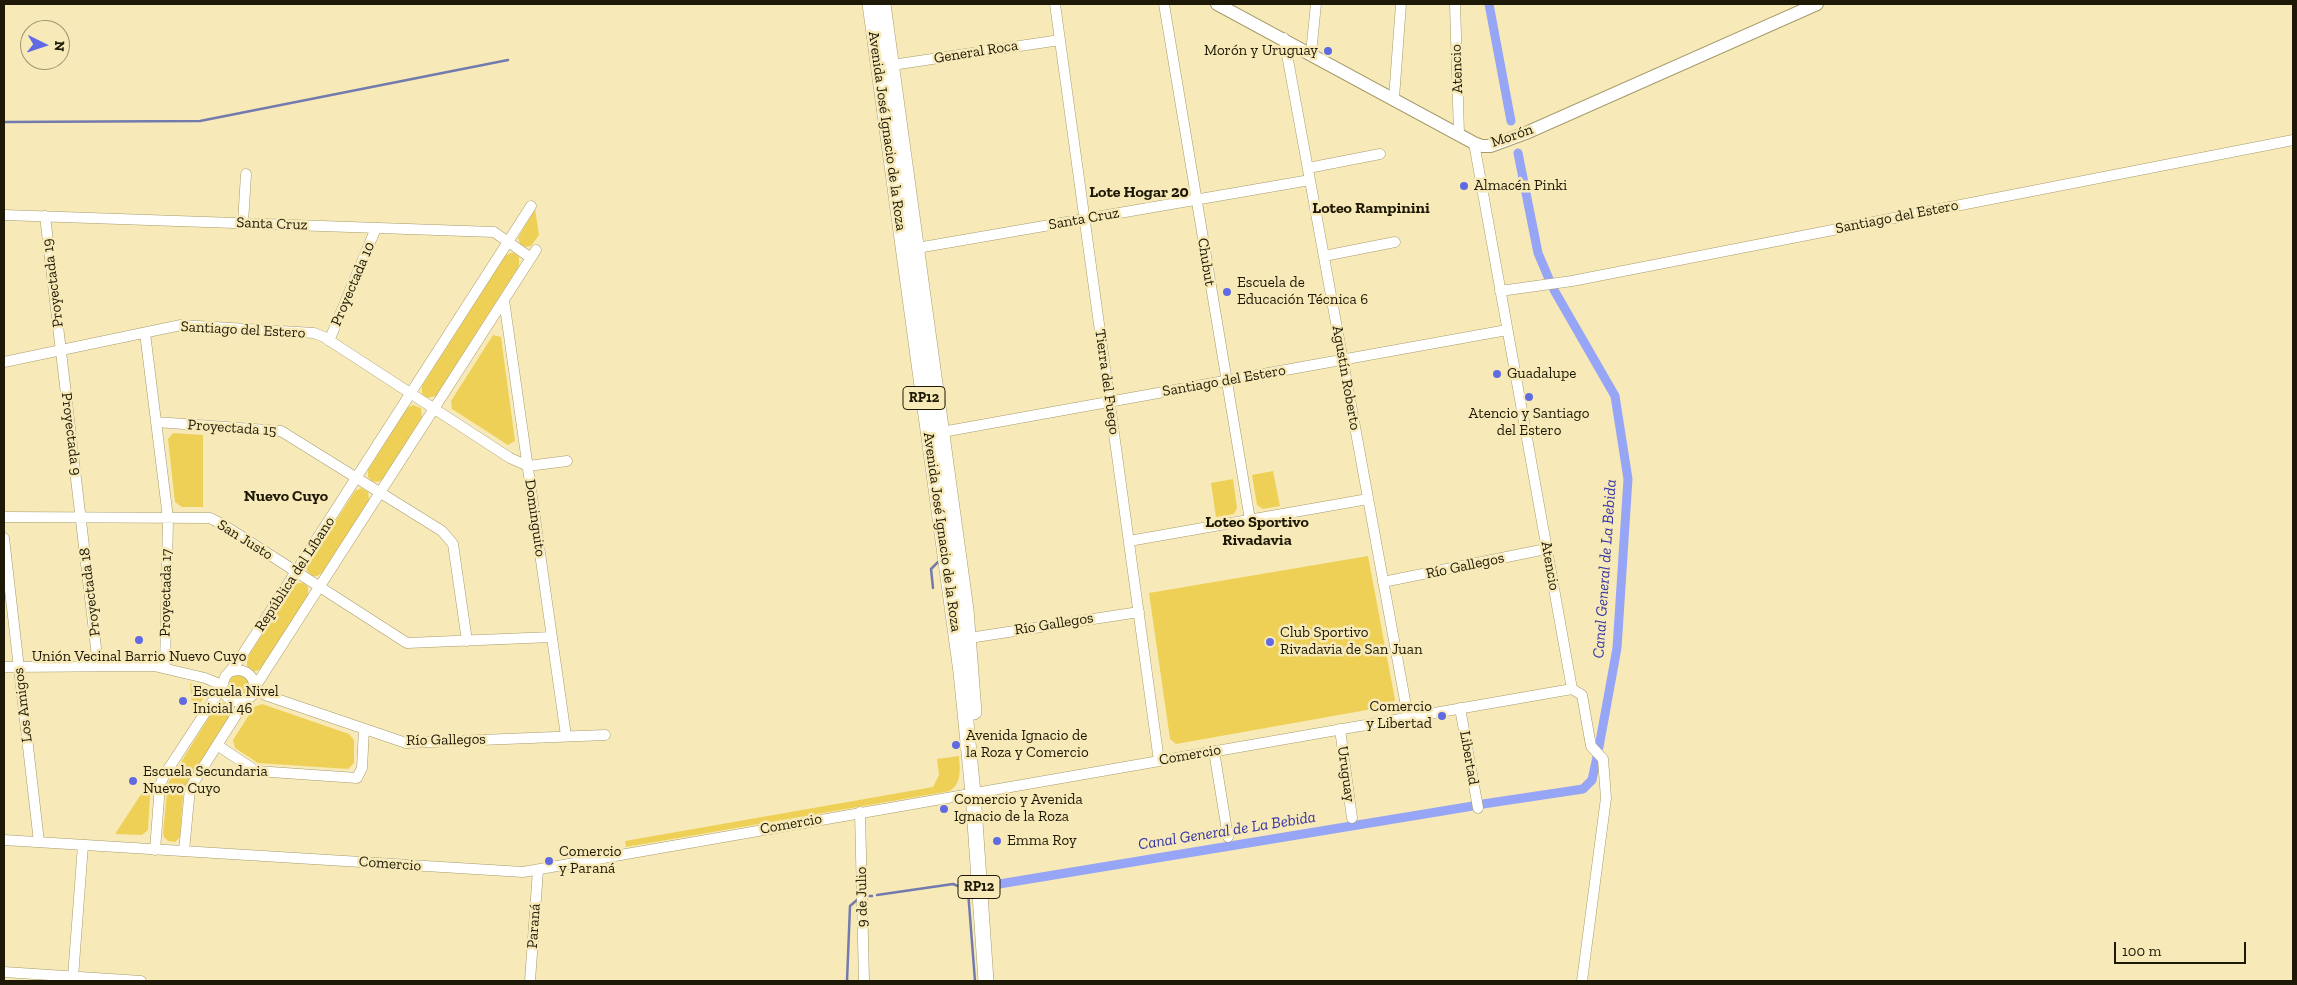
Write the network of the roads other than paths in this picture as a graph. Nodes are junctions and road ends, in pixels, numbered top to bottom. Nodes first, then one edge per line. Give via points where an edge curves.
1 (870, 4) edge
2 (883, 4) edge
3 (1055, 4) edge
4 (1164, 4) edge
5 (1217, 4) edge
6 (1316, 4) edge
7 (1401, 4) edge
8 (1455, 4) edge
9 (1817, 4) edge
10 (1231, 7) edge
11 (1284, 38) junction
12 (1060, 40) junction
13 (1312, 53) junction
14 (892, 65) junction
15 (1394, 98) junction
16 (1459, 134) junction
17 (2293, 140) edge
18 (1474, 142) junction
19 (1380, 154) dead end
20 (1308, 168) junction
21 (246, 174) dead end
22 (1310, 180) junction
23 (1196, 200) junction
24 (531, 206) dead end
25 (4, 215) edge
26 (45, 216) junction
27 (1085, 219) junction
28 (243, 223) junction
29 (376, 228) junction
30 (508, 242) junction
31 (1395, 242) dead end
32 (917, 248) junction
33 (534, 254) joint
34 (1324, 256) junction
35 (1500, 291) junction
36 (504, 300) junction
37 (1507, 330) junction
38 (145, 332) junction
39 (329, 341) junction
40 (60, 350) junction
41 (1343, 359) junction
42 (4, 362) edge
43 (1226, 380) junction
44 (410, 394) junction
45 (1110, 402) junction
46 (434, 409) junction
47 (156, 422) junction
48 (942, 432) junction
49 (567, 461) dead end
50 (528, 466) junction
51 (357, 478) junction
52 (380, 493) junction
53 (1368, 499) junction
54 (4, 517) edge
55 (81, 518) junction
56 (168, 518) junction
57 (1250, 520) junction
58 (4, 538) edge
59 (1129, 541) junction
60 (1546, 549) junction
61 (296, 572) junction
62 (1384, 582) junction
63 (319, 587) junction
64 (1139, 612) junction
65 (552, 637) junction
66 (969, 638) junction
67 (466, 641) junction
68 (18, 665) junction
69 (98, 665) junction
70 (4, 667) edge
71 (165, 668) junction
72 (229, 673) junction
73 (205, 678) junction
74 (222, 686) junction
75 (1572, 689) junction
76 (251, 693) junction
77 (1460, 708) junction
78 (1408, 717) junction
79 (364, 729) junction
80 (1340, 729) junction
81 (605, 735) dead end
82 (566, 736) junction
83 (217, 745) junction
84 (1214, 751) junction
85 (1159, 761) junction
86 (973, 793) junction
87 (1478, 808) dead end
88 (860, 812) junction
89 (1352, 818) dead end
90 (1228, 837) dead end
91 (4, 840) edge
92 (39, 842) junction
93 (83, 845) junction
94 (155, 850) junction
95 (184, 851) junction
96 (538, 870) junction
97 (4, 972) edge
98 (73, 977) junction
99 (141, 981) edge
100 (530, 981) edge
101 (864, 981) edge
102 (986, 981) edge
103 (1582, 981) edge

1 - 86 main road, Avenida José Ignacio de la Roza / RP12 via 957,643
2 - 14 main road, Avenida José Ignacio de la Roza / RP12
3 - 12 street, Tierra del Fuego
4 - 23 street, Chubut
5 - 10 street, Morón
6 - 13 street
7 - 15 street
8 - 16 street, Atencio
9 - 18 street, Morón via 1526,133 1491,146
10 - 11 street, Morón
11 - 13 street, Morón
11 - 20 street, Agustín Roberto
12 - 14 street, General Roca
12 - 27 street, Tierra del Fuego
13 - 15 street, Morón
14 - 32 main road, Avenida José Ignacio de la Roza / RP12
15 - 16 street, Morón
16 - 18 street, Morón
17 - 35 street, Santiago del Estero via 1572,281
18 - 35 street, Atencio
19 - 20 street
20 - 22 street, Agustín Roberto
21 - 28 street
22 - 23 street, Santa Cruz
22 - 34 street, Agustín Roberto
23 - 27 street, Santa Cruz
23 - 43 street, Chubut
24 - 30 street, República del Líbano
25 - 26 street, Santa Cruz
26 - 28 street, Santa Cruz
26 - 40 street, Proyectada 19
27 - 32 street, Santa Cruz
27 - 45 street, Tierra del Fuego
28 - 29 street, Santa Cruz
29 - 30 street, Santa Cruz via 494,232
29 - 39 street, Proyectada 10
30 - 33 street, Santa Cruz
30 - 44 street, República del Líbano
31 - 34 street
32 - 48 main road, Avenida José Ignacio de la Roza / RP12
33 - 36 street, República del Líbano
34 - 41 street, Agustín Roberto
35 - 37 street, Atencio
36 - 46 street, República del Líbano
36 - 50 street, Dominguito
37 - 41 street, Santiago del Estero
37 - 60 street, Atencio
38 - 39 street, Santiago del Estero via 185,325 314,333
38 - 40 street, Santiago del Estero
38 - 47 street, Proyectada 17
39 - 44 street, Santiago del Estero
40 - 42 street, Santiago del Estero
40 - 55 street, Proyectada 9
41 - 43 street, Santiago del Estero
41 - 53 street, Agustín Roberto
43 - 45 street, Santiago del Estero
43 - 57 street, Chubut
44 - 46 street, Santiago del Estero
44 - 51 street, República del Líbano
45 - 48 street, Santiago del Estero
45 - 59 street, Tierra del Fuego
46 - 50 street, Santiago del Estero
46 - 52 street, República del Líbano
47 - 51 street, Proyectada 15 via 281,430
47 - 56 street, Proyectada 17
48 - 66 main road, Avenida José Ignacio de la Roza / RP12
49 - 50 street
50 - 65 street, Dominguito
51 - 52 street, Proyectada 15
51 - 61 street, República del Líbano
52 - 63 street, República del Líbano
52 - 67 street, Proyectada 15 via 450,539
53 - 57 street
53 - 62 street, Agustín Roberto
54 - 55 street, San Justo
55 - 56 street, San Justo
55 - 69 street, Proyectada 18
56 - 61 street, San Justo via 217,521
56 - 71 street, Proyectada 17
57 - 59 street
58 - 68 street, Los Amigos
59 - 64 street, Tierra del Fuego
60 - 62 street, Río Gallegos
60 - 75 street, Atencio
61 - 63 street, San Justo
61 - 72 street, República del Líbano
62 - 78 street, Agustín Roberto
63 - 67 street, San Justo via 407,643
63 - 76 street, República del Líbano
64 - 66 street, Río Gallegos
64 - 85 street, Tierra del Fuego
65 - 67 street, San Justo
65 - 82 street, Dominguito
66 - 86 main road, Avenida José Ignacio de la Roza / RP12 via 976,746
68 - 69 street
68 - 70 street
68 - 92 street, Los Amigos
69 - 71 street
71 - 73 street
72 - 73 street
72 - 74 street, República del Líbano
72 - 76 street via 245,671 251,676
73 - 74 street
74 - 76 street via 224,695 237,703
74 - 94 street, República del Líbano via 161,780
75 - 77 street, Comercio
75 - 103 street, Atencio via 1582,695 1591,746 1603,758 1606,798
76 - 79 street, Río Gallegos
76 - 83 street, República del Líbano
77 - 78 street, Comercio
77 - 87 street, Libertad
78 - 80 street, Comercio
79 - 82 street, Río Gallegos via 406,743
79 - 83 street via 362,772 352,779 256,771
80 - 84 street, Comercio
80 - 89 street, Uruguay
81 - 82 street, Río Gallegos
83 - 95 street, República del Líbano via 190,788
84 - 85 street, Comercio
84 - 90 street
85 - 86 street, Comercio
86 - 88 street, Comercio
86 - 102 main road, Avenida José Ignacio de la Roza / RP12
88 - 96 street, Comercio
88 - 101 street, 9 de Julio
91 - 92 street, Comercio
92 - 93 street, Comercio
93 - 94 street, Comercio
93 - 98 street
94 - 95 street, Comercio
95 - 96 street, Comercio via 523,872
96 - 100 street, Paraná
97 - 98 street
98 - 99 street

